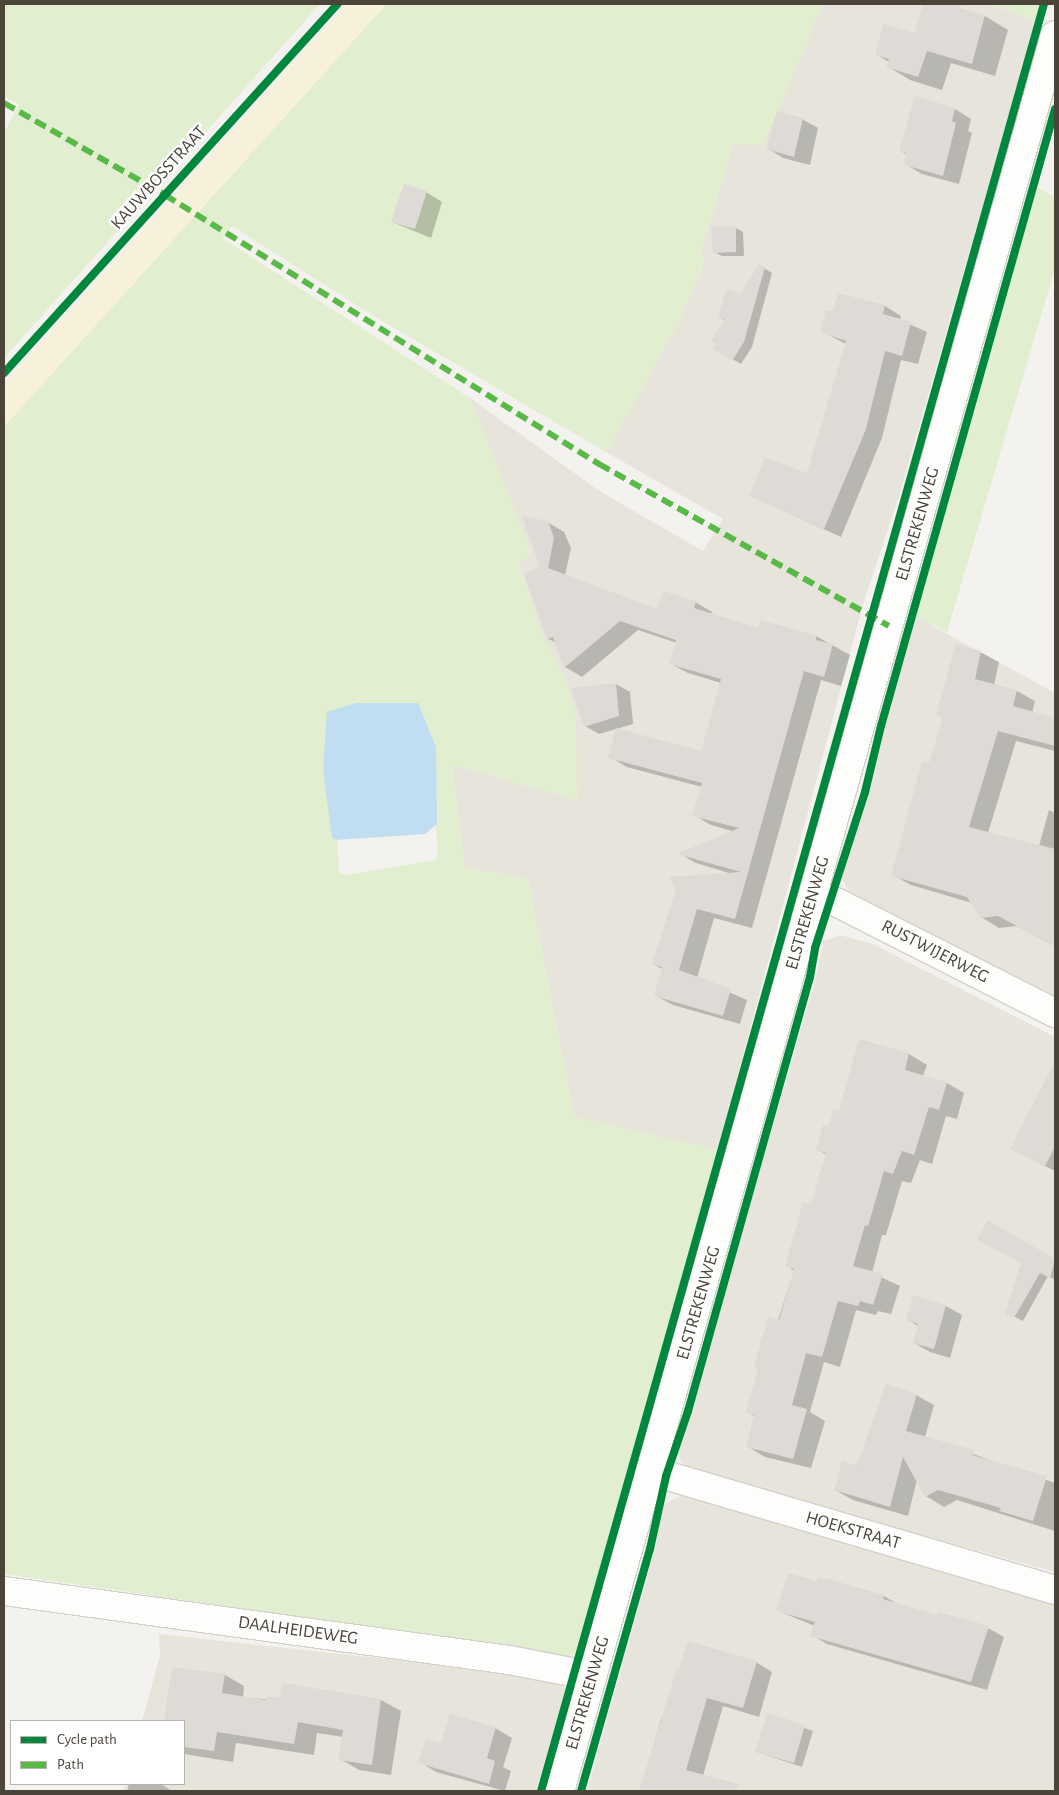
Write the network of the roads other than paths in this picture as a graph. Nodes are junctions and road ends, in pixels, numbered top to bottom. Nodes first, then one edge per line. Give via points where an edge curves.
1 (1055, 35) edge
2 (813, 894) junction
3 (1055, 1013) edge
4 (651, 1471) junction
5 (1055, 1590) edge
6 (4, 1591) edge
7 (592, 1676) junction
8 (560, 1791) edge

1 - 2 street, ELSTREKENWEG
2 - 3 street, RUSTWIJERWEG via 836,902
2 - 4 street, ELSTREKENWEG
4 - 5 street, HOEKSTRAAT
4 - 7 street, ELSTREKENWEG
6 - 7 street, DAALHEIDEWEG via 509,1660
7 - 8 street, ELSTREKENWEG

